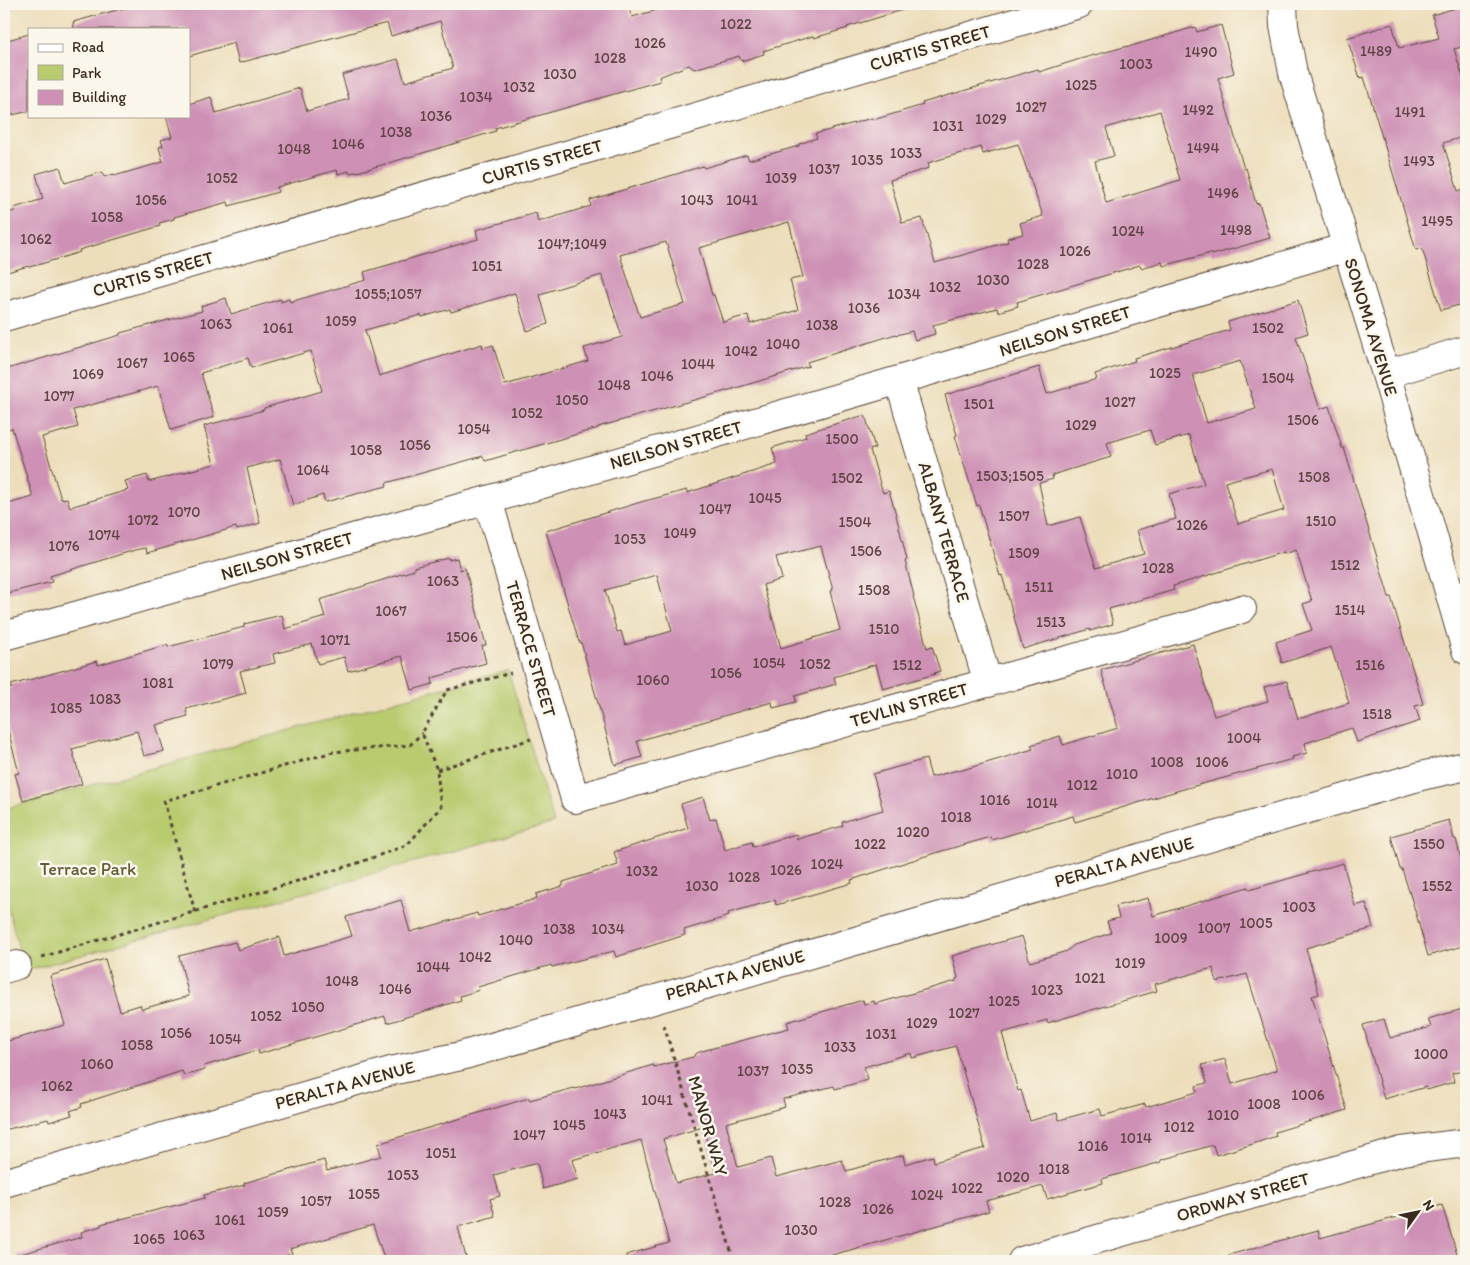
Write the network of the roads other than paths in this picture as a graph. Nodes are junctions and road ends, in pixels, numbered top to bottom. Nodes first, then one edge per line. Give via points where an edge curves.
1 (1079, 4) edge
2 (1283, 4) edge
3 (1347, 247) junction
4 (4, 317) edge
5 (1466, 350) edge
6 (1386, 374) junction
7 (899, 380) junction
8 (488, 500) junction
9 (1242, 609) dead end
10 (4, 636) edge
11 (1466, 650) edge
12 (988, 683) junction
13 (1466, 766) edge
14 (575, 799) joint
15 (1466, 1143) edge
16 (4, 1183) edge
17 (1022, 1261) edge

1 - 4 street, CURTIS STREET
2 - 3 street, SONOMA AVENUE via 1284,26 1294,72
3 - 6 street, SONOMA AVENUE
3 - 7 street, NEILSON STREET
5 - 6 street
6 - 11 street, SONOMA AVENUE
7 - 8 street, NEILSON STREET
7 - 12 street, ALBANY TERRACE
8 - 10 street, NEILSON STREET
8 - 14 street, TERRACE STREET
9 - 12 street, TEVLIN STREET
12 - 14 street, TEVLIN STREET
13 - 16 street, PERALTA AVENUE via 1421,776 461,1056 391,1071
15 - 17 street, ORDWAY STREET via 1402,1151

